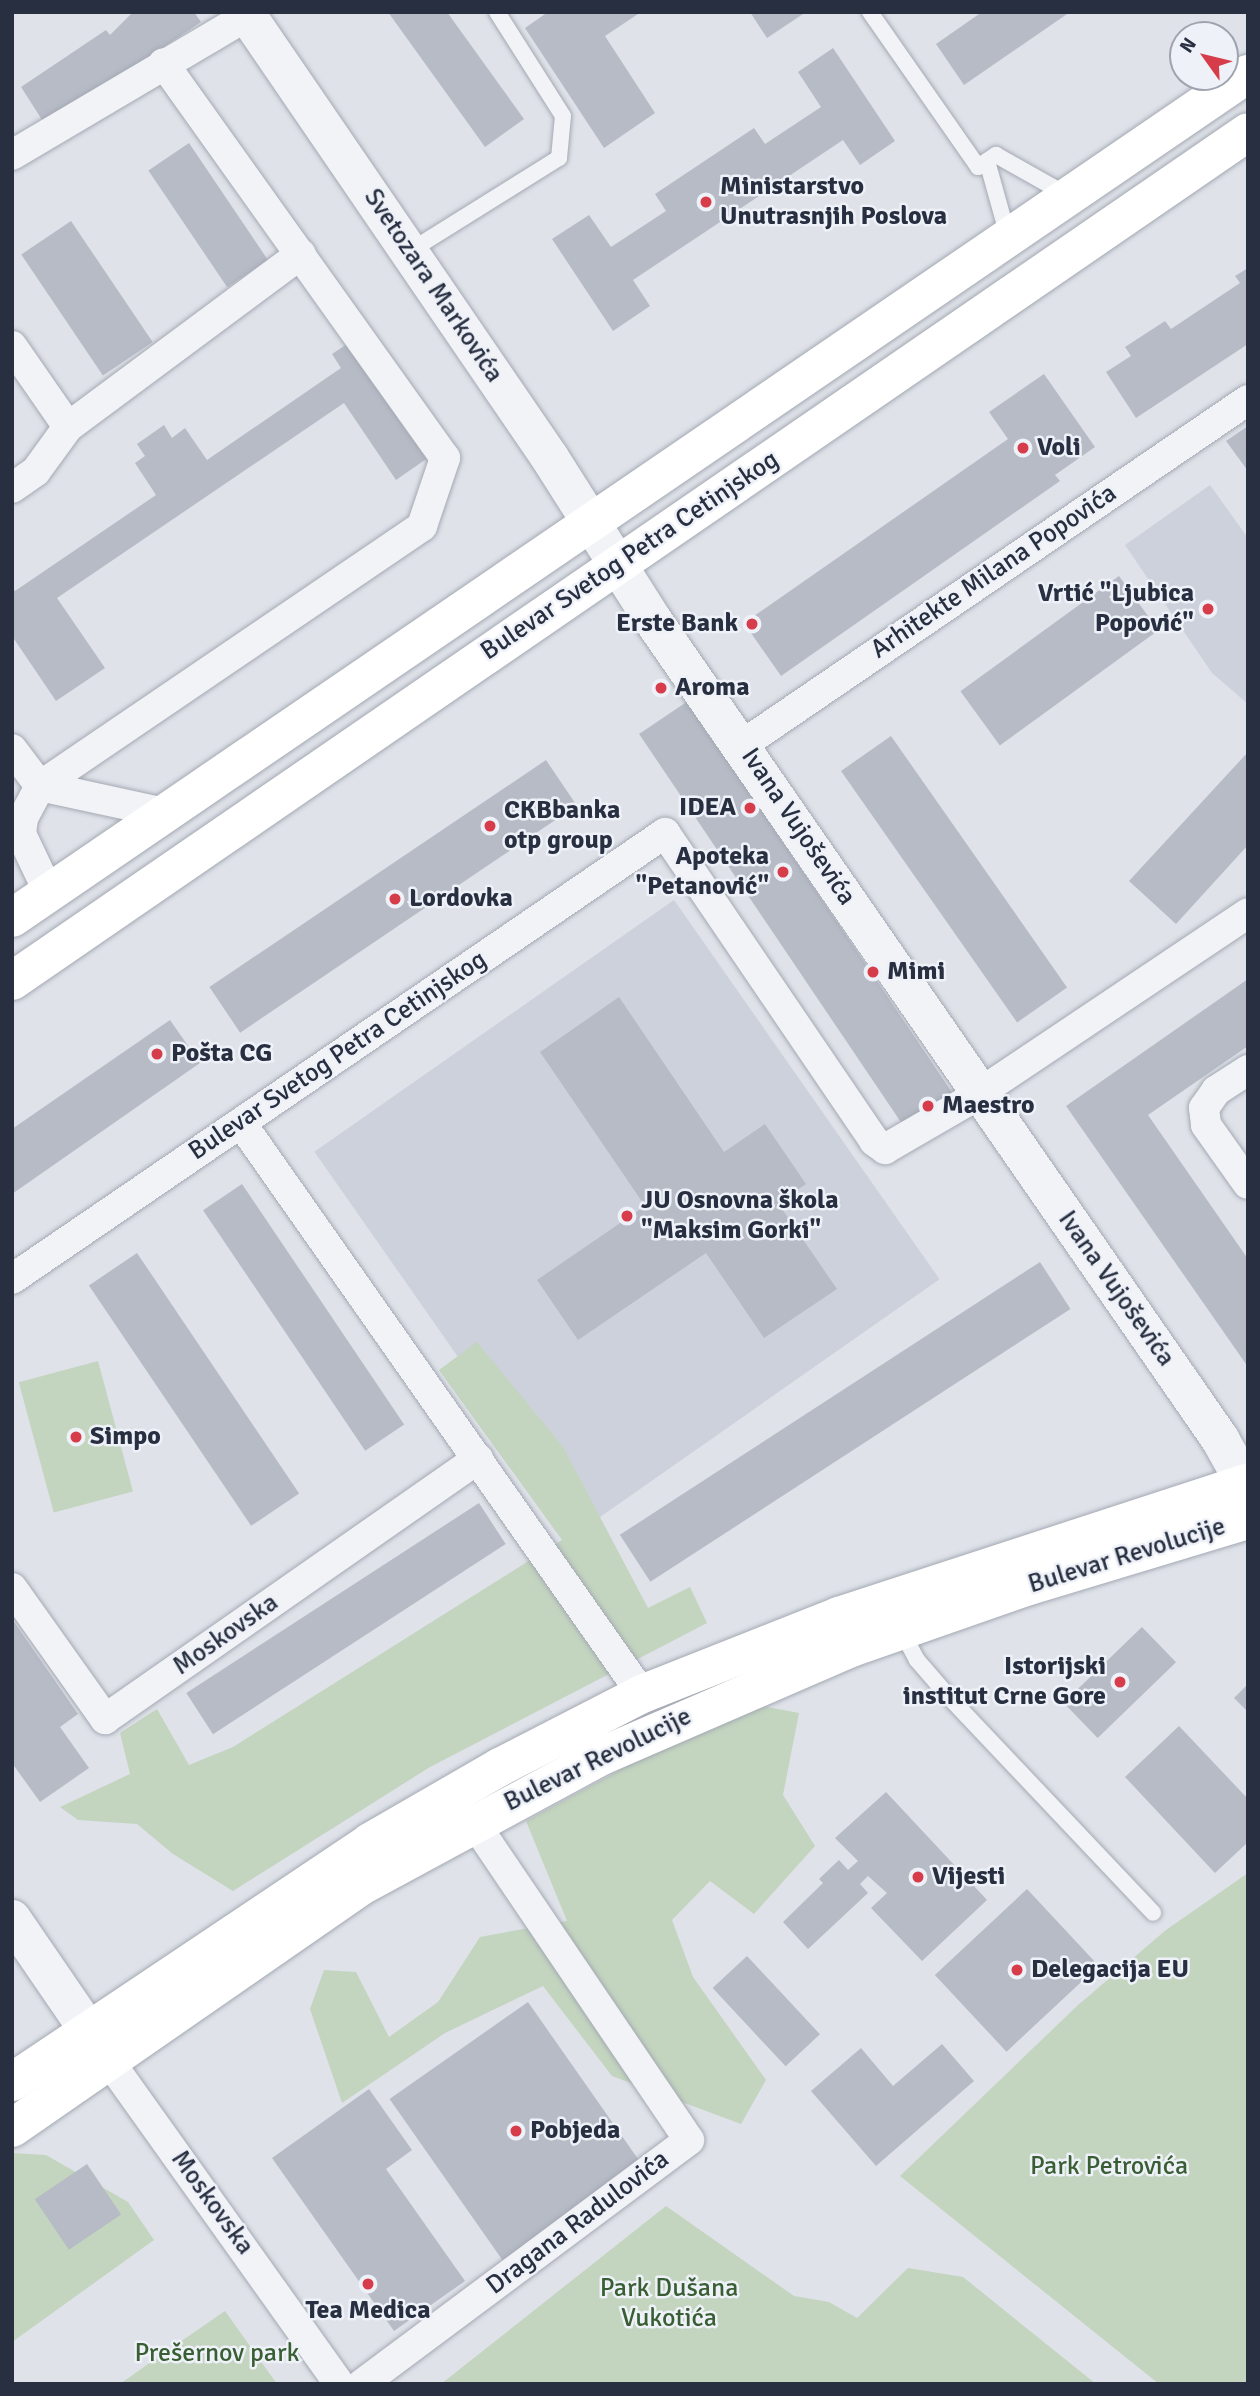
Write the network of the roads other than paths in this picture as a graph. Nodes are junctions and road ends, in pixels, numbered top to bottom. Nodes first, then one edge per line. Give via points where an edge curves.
1 (498, 12) edge
2 (870, 12) edge
3 (248, 13) edge
4 (163, 63) junction
5 (1248, 74) edge
6 (1248, 132) edge
7 (12, 155) edge
8 (992, 158) junction
9 (1070, 197) junction
10 (1008, 239) junction
11 (410, 251) junction
12 (301, 254) junction
13 (12, 346) edge
14 (1248, 400) edge
15 (68, 427) junction
16 (12, 488) edge
17 (590, 523) junction
18 (616, 564) junction
19 (742, 745) junction
20 (12, 749) edge
21 (40, 786) junction
22 (170, 814) junction
23 (49, 893) junction
24 (1248, 913) edge
25 (12, 918) edge
26 (12, 981) edge
27 (1248, 1070) edge
28 (979, 1091) junction
29 (241, 1123) junction
30 (1248, 1184) edge
31 (12, 1279) edge
32 (478, 1459) junction
33 (1247, 1484) edge
34 (1248, 1520) edge
35 (12, 1588) edge
36 (901, 1630) junction
37 (642, 1694) junction
38 (474, 1823) junction
39 (1153, 1913) dead end
40 (12, 1919) edge
41 (98, 2046) junction
42 (12, 2082) edge
43 (12, 2128) edge
44 (339, 2384) edge
45 (362, 2384) edge

1 - 11 lane via 563,116 559,158
2 - 8 lane via 978,167
3 - 4 street
3 - 11 street, Svetozara Markovića
4 - 7 street
4 - 12 street
5 - 9 main road, Bulevar Svetog Petra Cetinjskog
6 - 18 main road, Bulevar Svetog Petra Cetinjskog
8 - 9 lane
8 - 10 lane
9 - 10 main road, Bulevar Svetog Petra Cetinjskog
10 - 17 main road, Bulevar Svetog Petra Cetinjskog
11 - 17 street, Svetozara Markovića
12 - 15 street
12 - 21 street via 445,458 422,526
13 - 15 street
14 - 19 street, Arhitekte Milana Popovića
15 - 16 street via 36,471
17 - 18 street, Svetozara Markovića
17 - 22 main road, Bulevar Svetog Petra Cetinjskog
18 - 19 street, Ivana Vujoševića
18 - 26 main road, Bulevar Svetog Petra Cetinjskog
19 - 28 street, Ivana Vujoševića
20 - 21 street
21 - 22 street
21 - 23 street via 23,818 21,834
22 - 23 main road, Bulevar Svetog Petra Cetinjskog
23 - 25 main road, Bulevar Svetog Petra Cetinjskog
24 - 28 street
27 - 30 street via 1216,1091 1203,1108 1206,1125
28 - 29 street, Bulevar Svetog Petra Cetinjskog via 892,1147 879,1146 665,833
28 - 33 street, Ivana Vujoševića
29 - 31 street, Bulevar Svetog Petra Cetinjskog
29 - 32 street
32 - 35 street, Moskovska via 105,1719
32 - 37 street
33 - 37 main road, Bulevar Revolucije via 839,1616
34 - 36 main road, Bulevar Revolucije
36 - 38 main road, Bulevar Revolucije via 706,1707
36 - 39 lane via 917,1660 949,1697
37 - 41 main road, Bulevar Revolucije via 500,1767 370,1842
38 - 41 main road, Bulevar Revolucije
38 - 45 street, Dragana Radulovića via 689,2140
40 - 41 street, Moskovska
41 - 42 main road, Bulevar Revolucije
41 - 43 main road, Bulevar Revolucije
41 - 44 street, Moskovska

